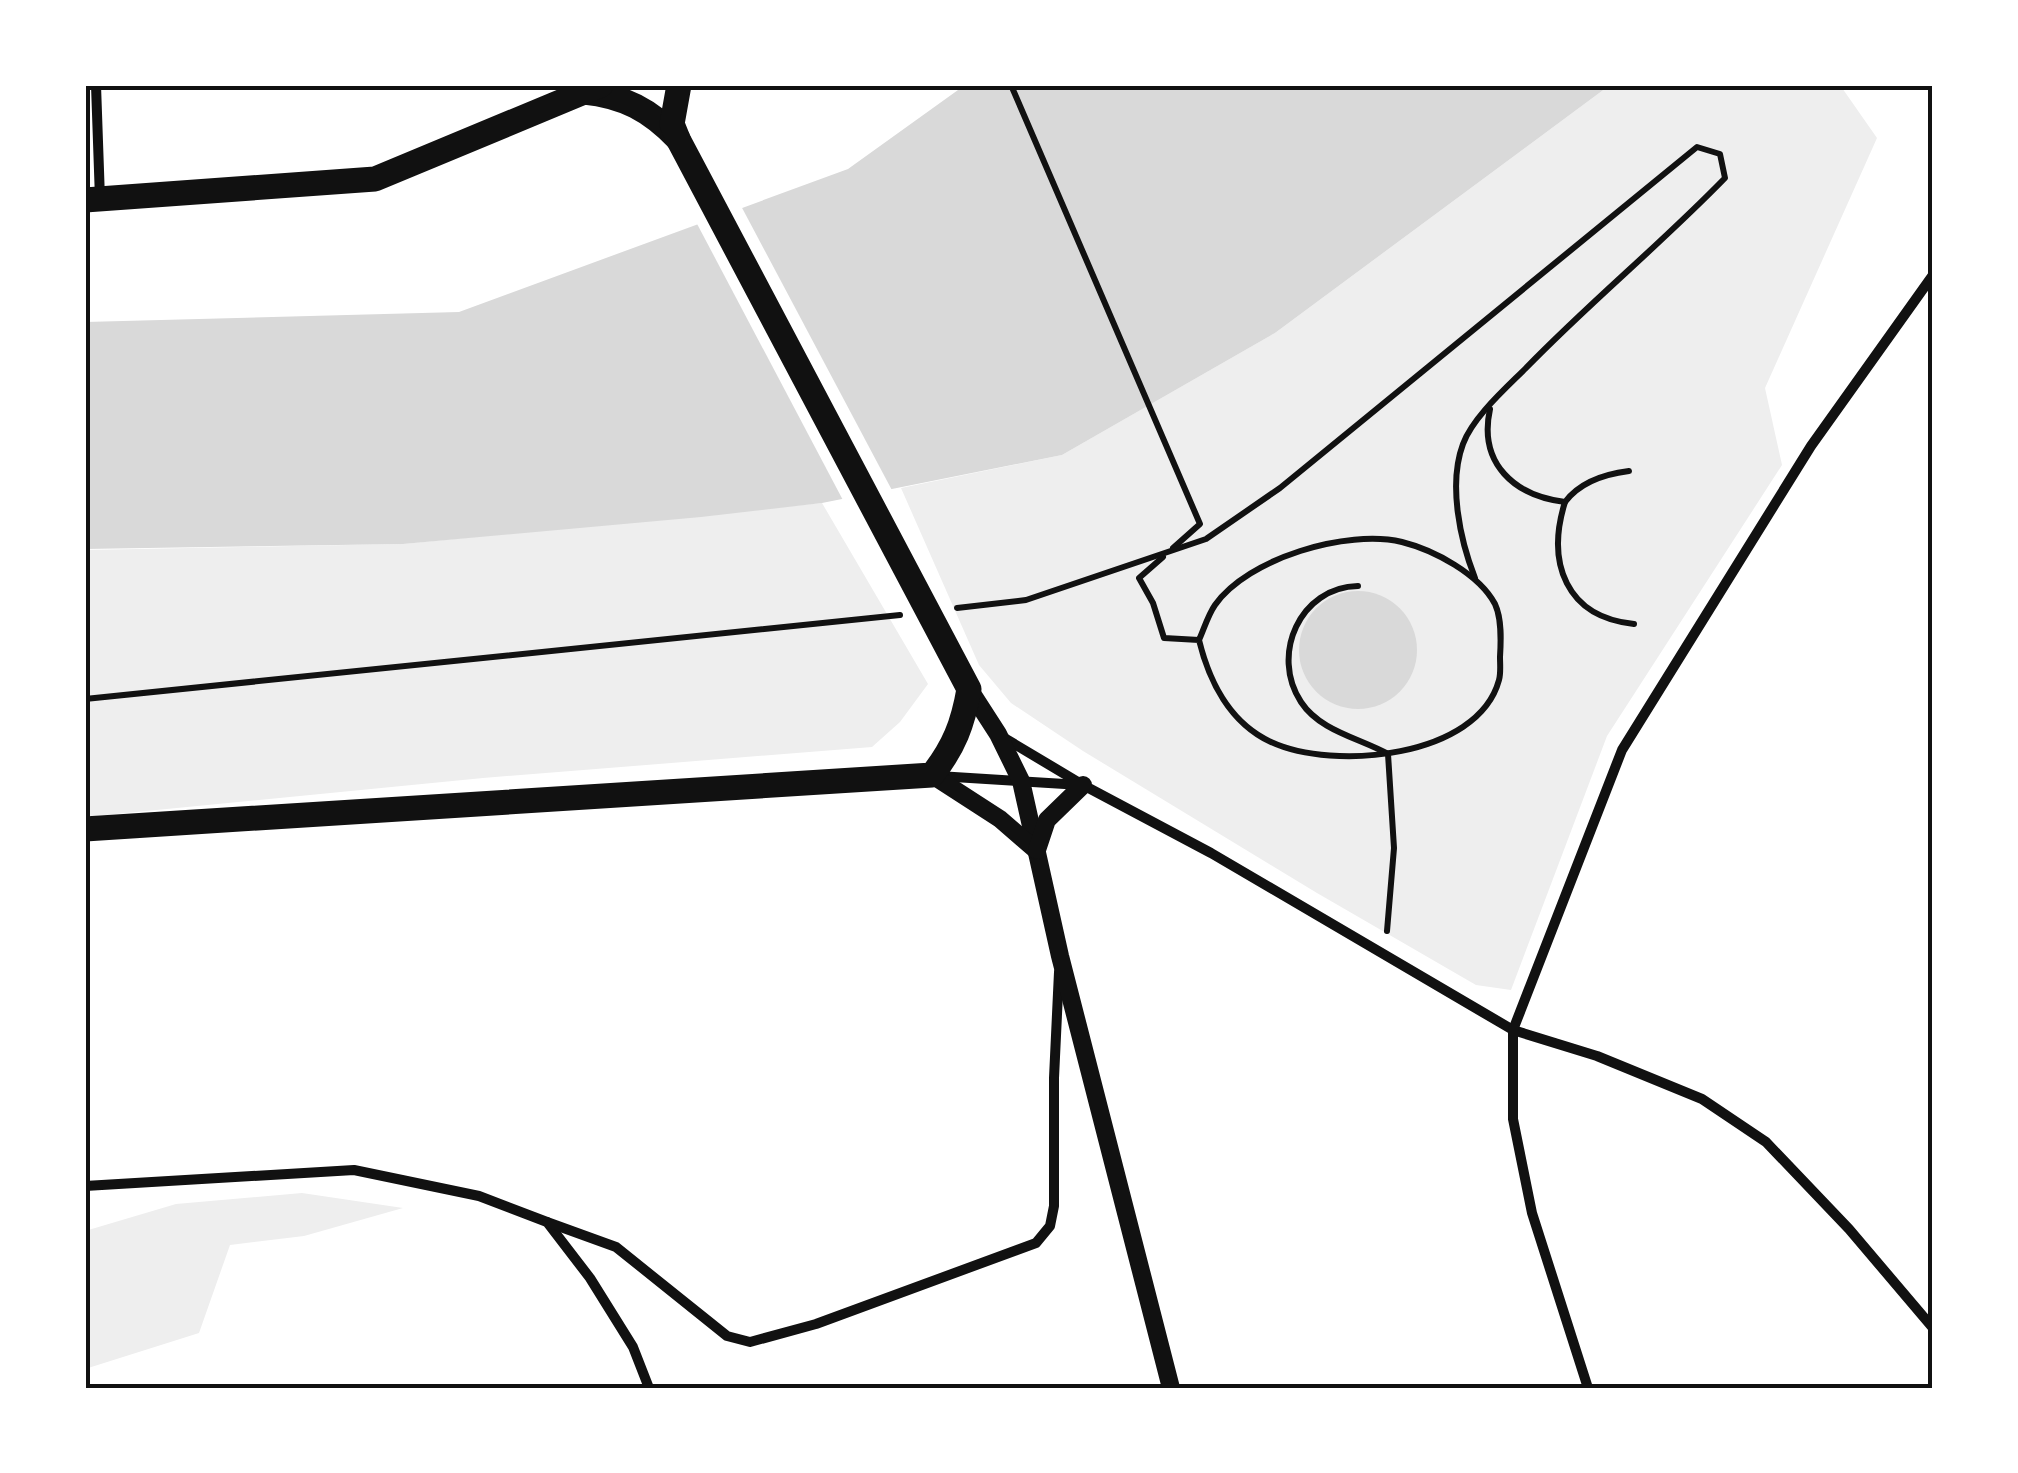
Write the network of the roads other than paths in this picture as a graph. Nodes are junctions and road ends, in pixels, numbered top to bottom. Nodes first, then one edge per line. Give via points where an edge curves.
1 (96, 85) edge
2 (679, 85) edge
3 (593, 89) edge
4 (684, 151) junction
5 (92, 200) edge
6 (1933, 275) edge
7 (969, 689) junction
8 (998, 734) junction
9 (932, 775) junction
10 (1021, 781) junction
11 (1083, 786) junction
12 (85, 828) edge
13 (1037, 851) junction
14 (1060, 956) junction
15 (1513, 1030) junction
16 (85, 1186) edge
17 (548, 1222) junction
18 (1933, 1328) edge
19 (649, 1388) edge
20 (1171, 1388) edge
21 (1588, 1388) edge

1 - 5 street
2 - 4 main road via 672,124
3 - 4 main road via 659,119
3 - 5 main road via 375,179
4 - 7 main road
6 - 15 street via 1811,446 1622,750
7 - 8 street
7 - 9 main road via 962,728
8 - 10 street
8 - 11 street
9 - 10 street
9 - 12 main road
9 - 13 street
10 - 11 street
10 - 13 street
11 - 13 street via 1047,820
11 - 15 street via 1211,852
13 - 14 street
14 - 17 street via 1054,1206 1036,1244 750,1342 727,1336 616,1247
14 - 20 street
15 - 18 street via 1702,1099 1766,1142
15 - 21 street via 1513,1118 1532,1213
16 - 17 street via 354,1170 479,1196
17 - 19 street via 633,1347

